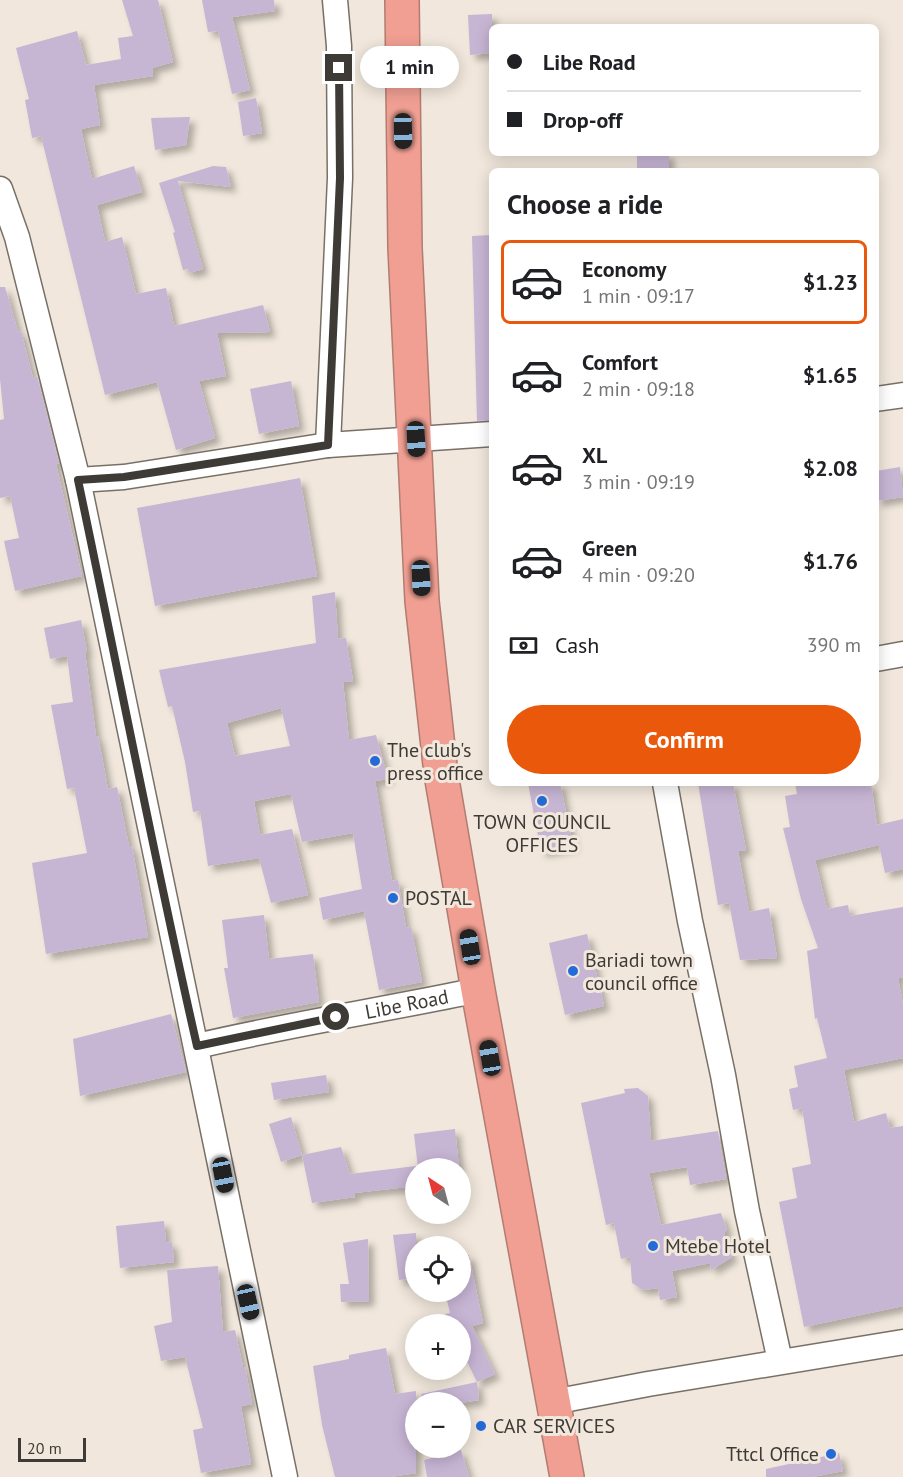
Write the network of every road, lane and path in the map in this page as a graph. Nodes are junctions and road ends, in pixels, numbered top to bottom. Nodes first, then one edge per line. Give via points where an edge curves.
1 (335, 0) edge
2 (402, 0) edge
3 (0, 189) edge
4 (903, 395) edge
5 (879, 399) edge
6 (489, 434) edge
7 (416, 439) junction
8 (328, 445) junction
9 (78, 480) junction
10 (903, 654) edge
11 (879, 658) edge
12 (666, 786) edge
13 (478, 990) junction
14 (197, 1046) junction
15 (903, 1342) edge
16 (780, 1361) junction
17 (553, 1402) junction
18 (285, 1477) edge
19 (567, 1477) edge

1 - 8 street via 340,178
2 - 7 highway via 405,248
3 - 9 street via 17,237
4 - 5 street
6 - 7 street
7 - 8 street
7 - 13 highway via 422,601 440,763
8 - 9 street via 124,477
9 - 14 street
10 - 11 street
12 - 16 street via 747,1211
13 - 14 street, Libe Road
13 - 17 highway
14 - 18 street
15 - 16 street
16 - 17 street
17 - 19 highway

